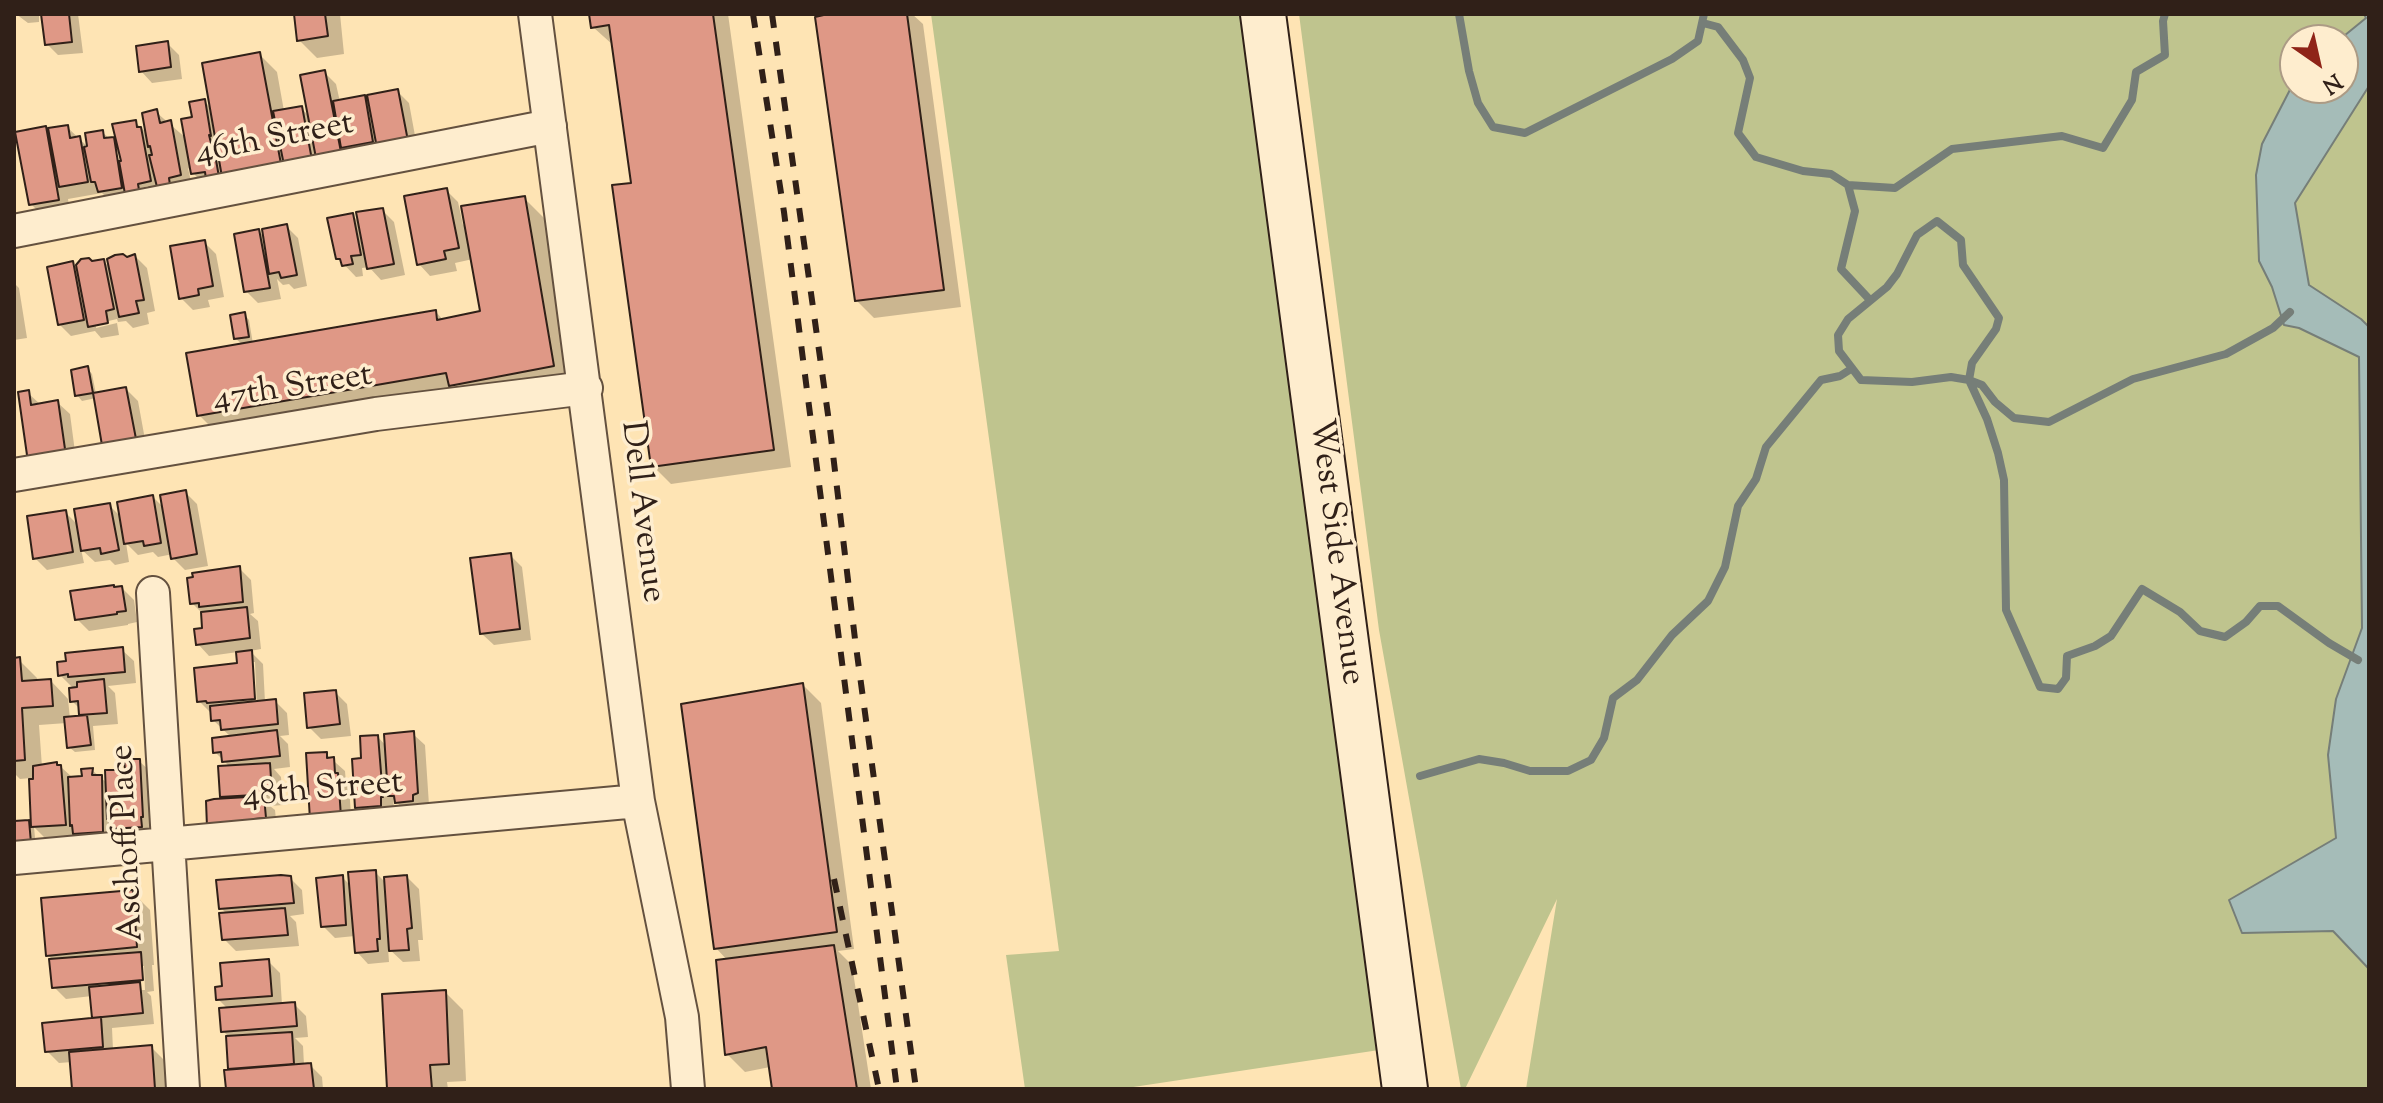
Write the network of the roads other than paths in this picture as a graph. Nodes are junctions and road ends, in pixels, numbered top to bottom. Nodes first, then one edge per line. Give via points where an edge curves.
1 (535, 14) edge
2 (1263, 14) edge
3 (550, 126) junction
4 (14, 231) edge
5 (586, 388) junction
6 (14, 475) edge
7 (153, 593) dead end
8 (638, 801) junction
9 (168, 844) junction
10 (14, 858) edge
11 (183, 1089) edge
12 (688, 1089) edge
13 (1405, 1089) edge

1 - 3 street, Dell Avenue
2 - 13 street, West Side Avenue
3 - 4 street, 46th Street
3 - 5 street, Dell Avenue
5 - 6 street, 47th Street via 376,414
5 - 8 street, Dell Avenue
7 - 9 street, Aschoff Place
8 - 9 street, 48th Street
8 - 12 street, Dell Avenue via 682,1017
9 - 10 street, 48th Street
9 - 11 street, Aschoff Place

